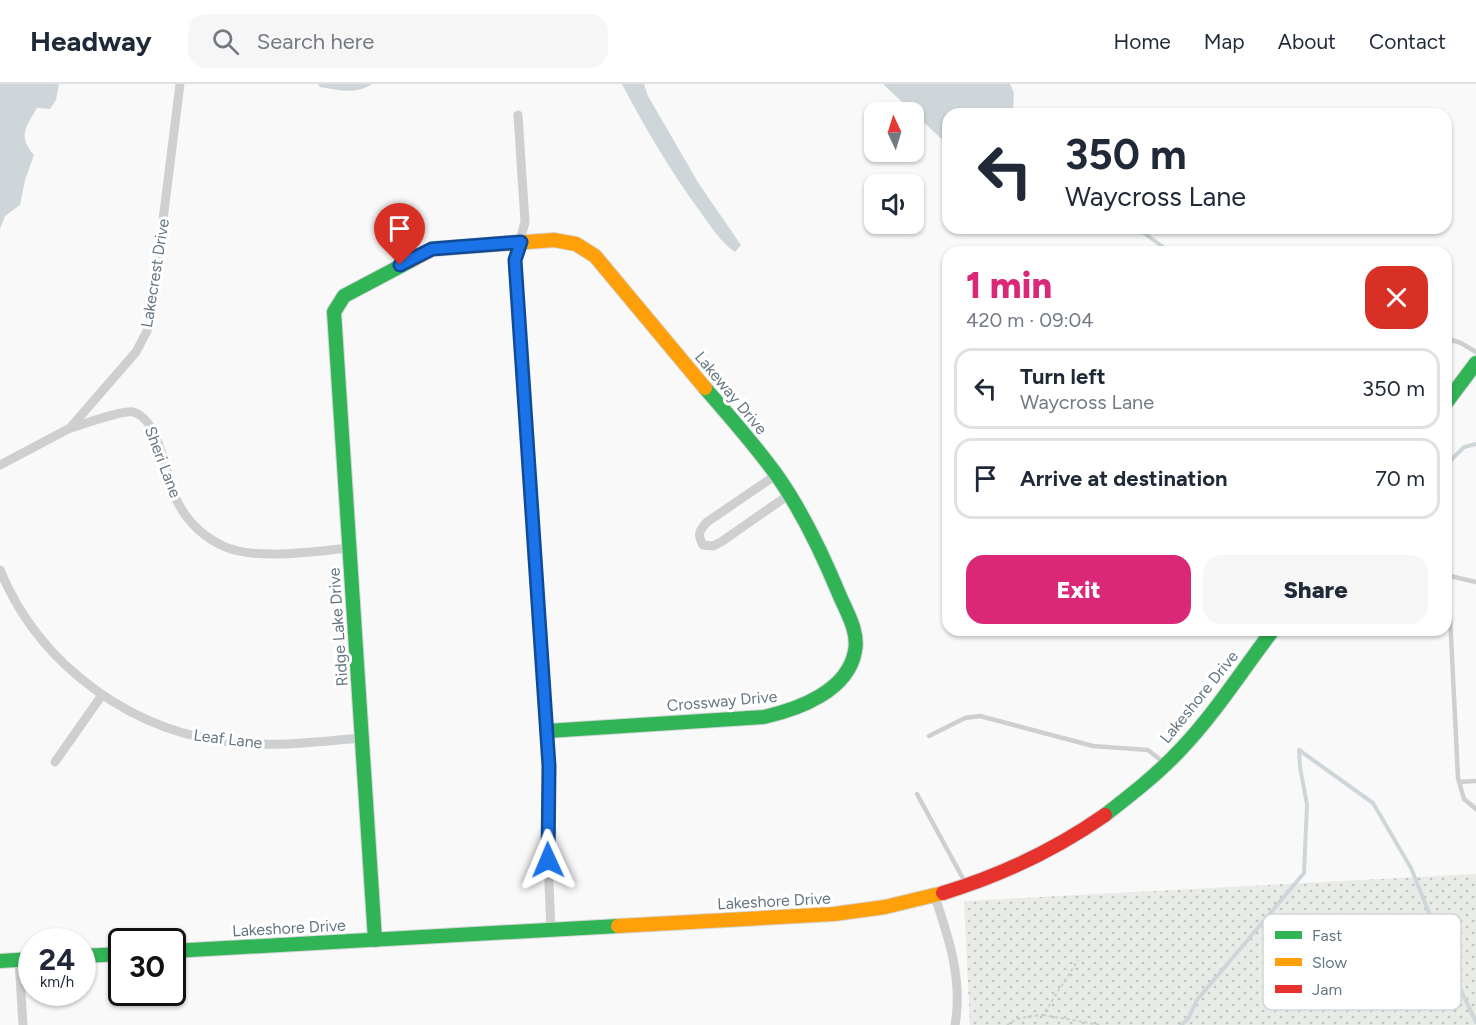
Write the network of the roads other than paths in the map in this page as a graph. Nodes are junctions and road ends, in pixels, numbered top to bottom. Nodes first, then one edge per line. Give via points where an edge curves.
1 (180, 84) edge
2 (518, 115) dead end
3 (521, 242) junction
4 (334, 312) joint
5 (1452, 340) edge
6 (1476, 352) edge
7 (1476, 363) edge
8 (1452, 395) edge
9 (70, 428) junction
10 (0, 465) edge
11 (777, 475) junction
12 (790, 494) junction
13 (350, 548) junction
14 (0, 570) edge
15 (1452, 576) edge
16 (1476, 582) edge
17 (855, 634) joint
18 (1268, 636) edge
19 (1451, 636) edge
20 (102, 695) junction
21 (547, 731) junction
22 (929, 736) dead end
23 (362, 738) junction
24 (55, 762) dead end
25 (1165, 764) junction
26 (1476, 781) edge
27 (1459, 782) junction
28 (917, 794) dead end
29 (1476, 809) edge
30 (968, 886) junction
31 (935, 897) junction
32 (551, 930) junction
33 (375, 940) junction
34 (186, 950) edge
35 (18, 960) edge
36 (0, 961) edge
37 (24, 1006) edge
38 (23, 1025) edge
39 (955, 1025) edge

1 - 9 street, Lakecrest Drive via 147,331 136,352
2 - 3 street via 525,222
3 - 4 street, Lakeway Drive via 432,249 344,296
3 - 11 street, Lakeway Drive via 565,241 582,246 595,256
3 - 21 street via 515,260
4 - 13 street, Ridge Lake Drive
5 - 6 lane
7 - 8 street
9 - 10 street, Lakecrest Drive
9 - 13 street, Sheri Lane via 126,412 141,416 153,429 171,486 187,517 224,546 260,554
11 - 12 street, Lakeway Drive
11 - 12 street via 707,522 699,531 703,545 721,542
12 - 17 street, Lakeway Drive via 821,550
13 - 23 street, Ridge Lake Drive
14 - 20 street, Leaf Lane via 18,605 48,648
15 - 16 lane
17 - 21 street, Crossway Drive via 854,659 845,676 787,712 764,717
18 - 25 street, Lakeshore Drive via 1203,722
19 - 27 lane
20 - 23 street, Leaf Lane via 154,723 205,738 273,744
20 - 24 street
21 - 32 street
22 - 25 lane via 965,718 980,716 1093,746 1148,750
23 - 33 street, Ridge Lake Drive
25 - 30 street, Lakeshore Drive via 1114,809 1068,840 1024,864
26 - 27 lane
27 - 29 lane via 1464,799
28 - 30 lane
30 - 31 street, Lakeshore Drive
31 - 32 street, Lakeshore Drive via 834,914
31 - 39 street via 957,977
32 - 33 street, Lakeshore Drive
33 - 34 street, Lakeshore Drive
35 - 36 street
37 - 38 street

